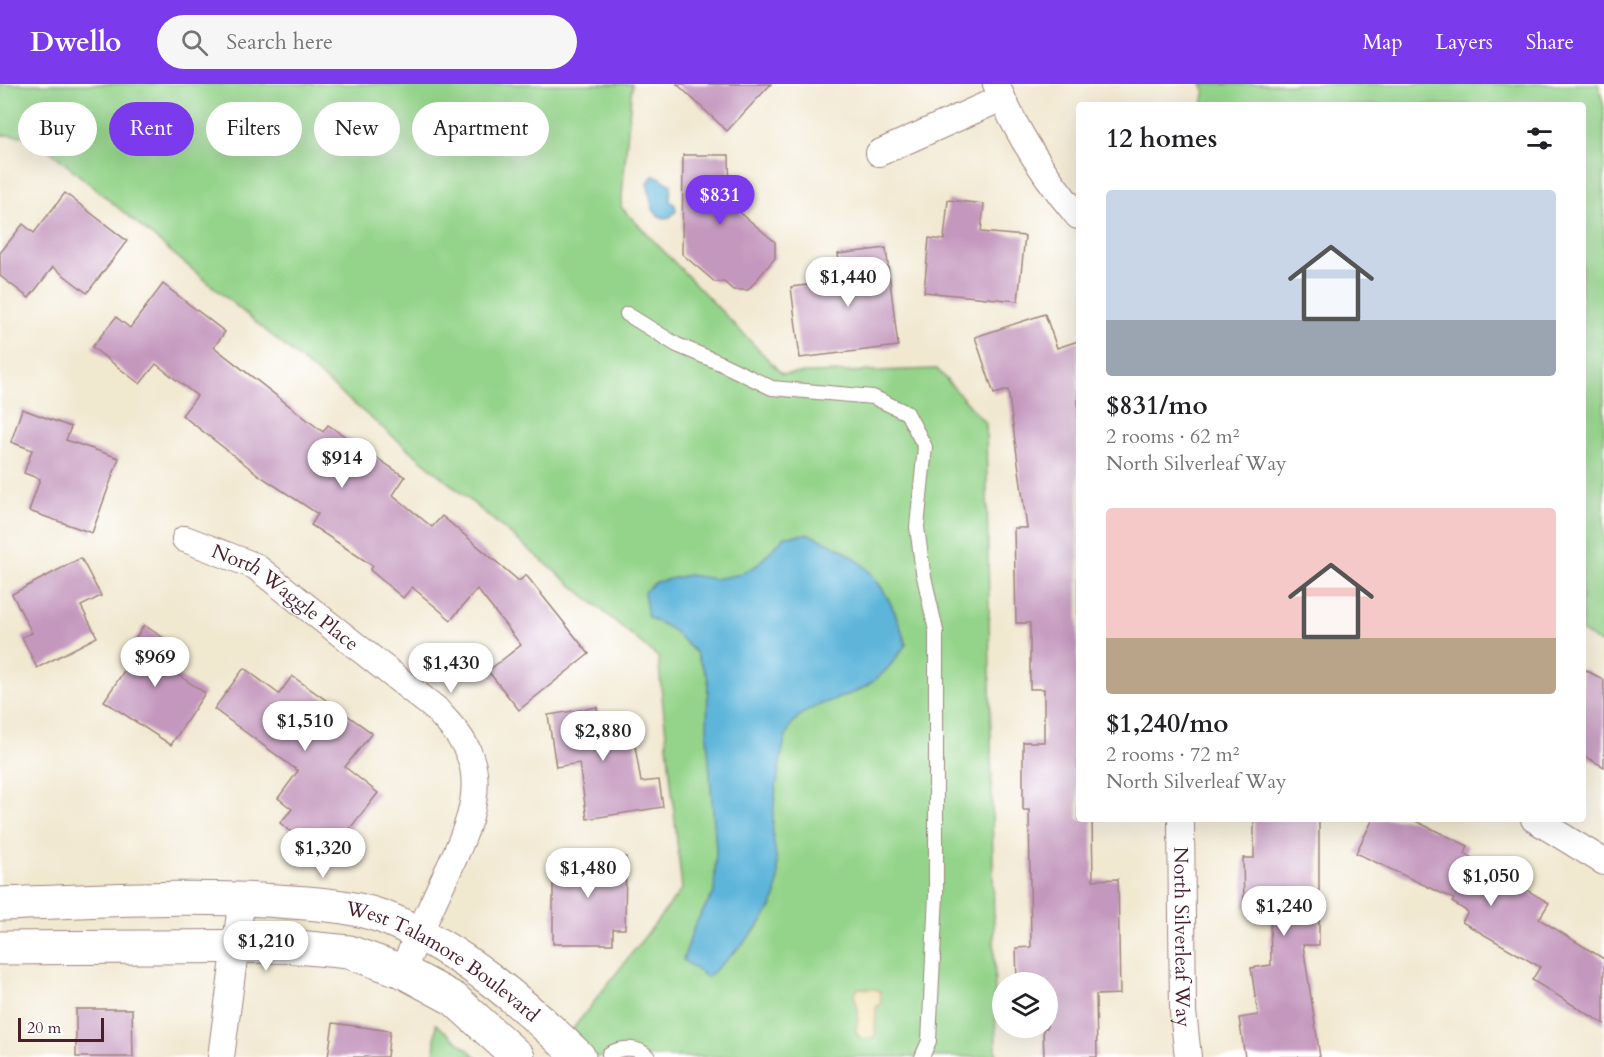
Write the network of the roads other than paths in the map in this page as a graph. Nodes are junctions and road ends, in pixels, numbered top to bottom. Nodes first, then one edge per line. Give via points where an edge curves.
1 (999, 91) edge
2 (879, 153) dead end
3 (1076, 213) edge
4 (627, 314) dead end
5 (185, 539) dead end
6 (1181, 822) edge
7 (1539, 822) edge
8 (1604, 862) edge
9 (242, 898) junction
10 (0, 903) edge
11 (418, 934) junction
12 (236, 946) junction
13 (0, 948) edge
14 (402, 971) junction
15 (594, 1055) edge
16 (221, 1057) edge
17 (518, 1057) edge
18 (648, 1057) edge
19 (922, 1057) edge
20 (1188, 1057) edge

1 - 2 street
1 - 3 street via 1046,175
4 - 19 lane via 677,345 772,388 873,397 907,413 925,447 917,527 936,631 936,894 929,1041
5 - 11 street, North Waggle Place via 255,566 436,710 460,738 470,755 473,802 463,837
6 - 20 street, North Silverleaf Way via 1183,1012
7 - 8 street
9 - 10 street, West Talamore Boulevard
9 - 11 street, West Talamore Boulevard via 356,910 392,920
9 - 12 street
11 - 14 street, North Waggle Place
11 - 15 street, West Talamore Boulevard via 476,968 541,1020
12 - 13 street, West Talamore Boulevard
12 - 14 street, West Talamore Boulevard via 349,952
12 - 16 street
14 - 17 street, West Talamore Boulevard via 454,999
15 - 18 lane via 619,1048 642,1051

